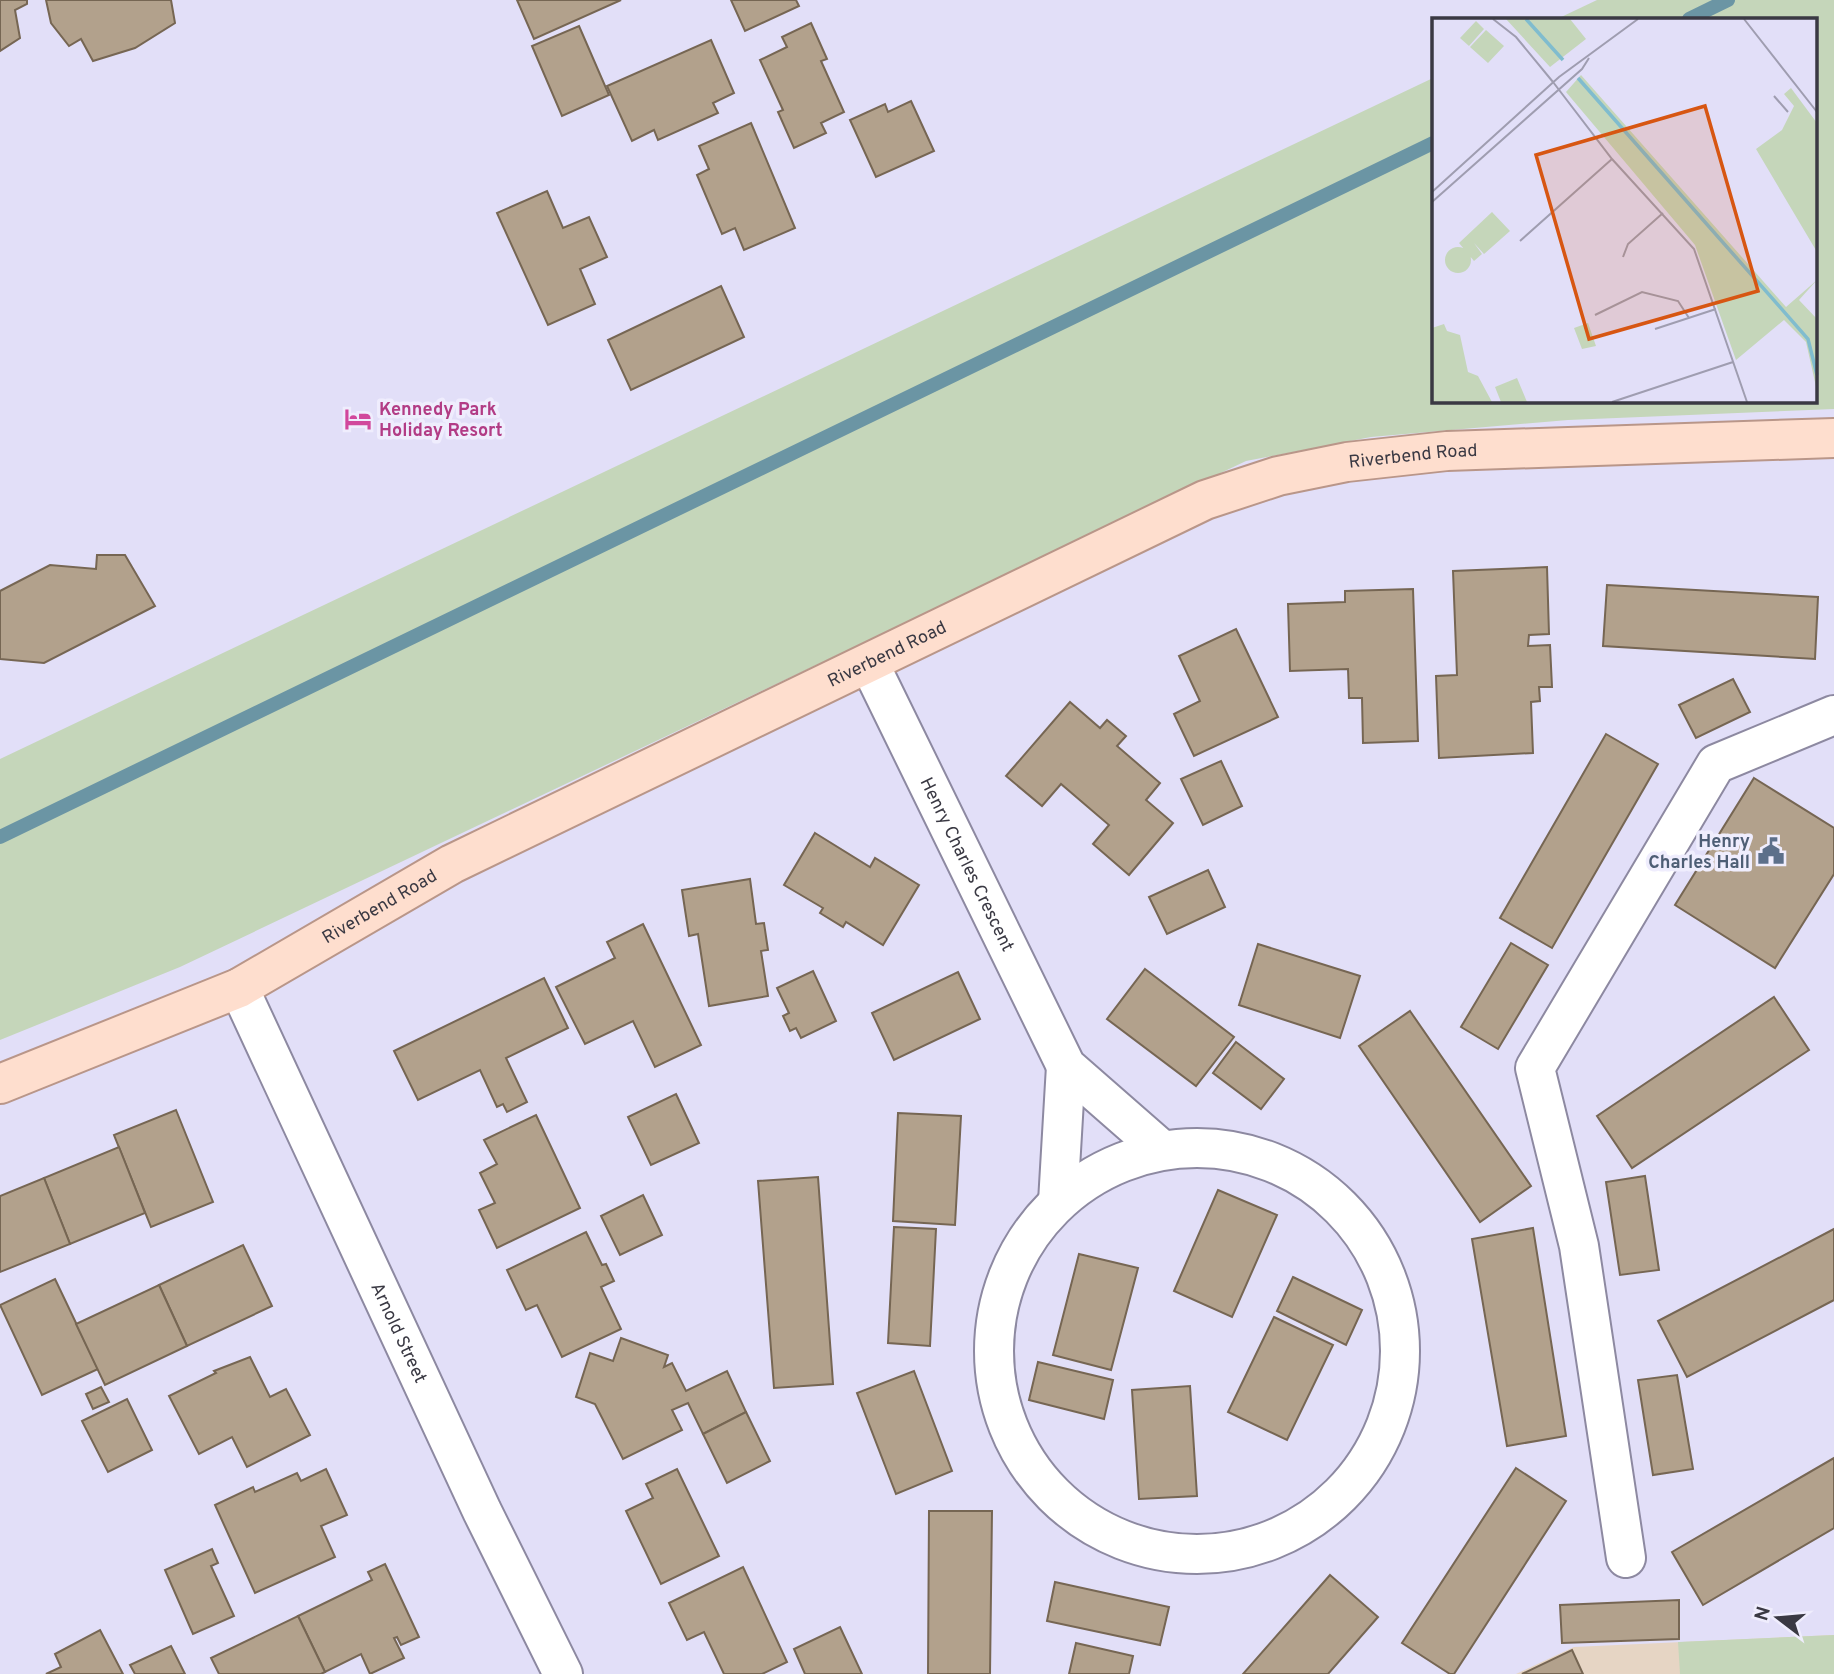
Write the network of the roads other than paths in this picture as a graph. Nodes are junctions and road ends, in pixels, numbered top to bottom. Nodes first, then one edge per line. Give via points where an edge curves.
1 (1834, 438) edge
2 (869, 663) junction
3 (1834, 715) edge
4 (239, 988) junction
5 (1066, 1066) junction
6 (0, 1084) edge
7 (1163, 1150) junction
8 (1058, 1202) junction
9 (1626, 1558) dead end
10 (563, 1674) edge

1 - 2 main road, Riverbend Road via 1447,452 1347,462 1279,476 1205,500
2 - 4 main road, Riverbend Road via 452,864
2 - 5 street, Henry Charles Crescent
3 - 9 street via 1716,764 1535,1068 1579,1246
4 - 6 main road, Riverbend Road
4 - 10 street, Arnold Street via 482,1511
5 - 7 street, Henry Charles Crescent
5 - 8 street, Henry Charles Crescent
7 - 8 street via 1125,1160 1089,1178
7 - 8 street via 1211,1147 1258,1156 1302,1176 1340,1205 1363,1234 1390,1287 1400,1335 1398,1383 1385,1429 1361,1472 1328,1507 1288,1534 1243,1550 1195,1556 1146,1549 1101,1531 1062,1504 1030,1468 1007,1425 995,1378 995,1330 1006,1283 1027,1240

